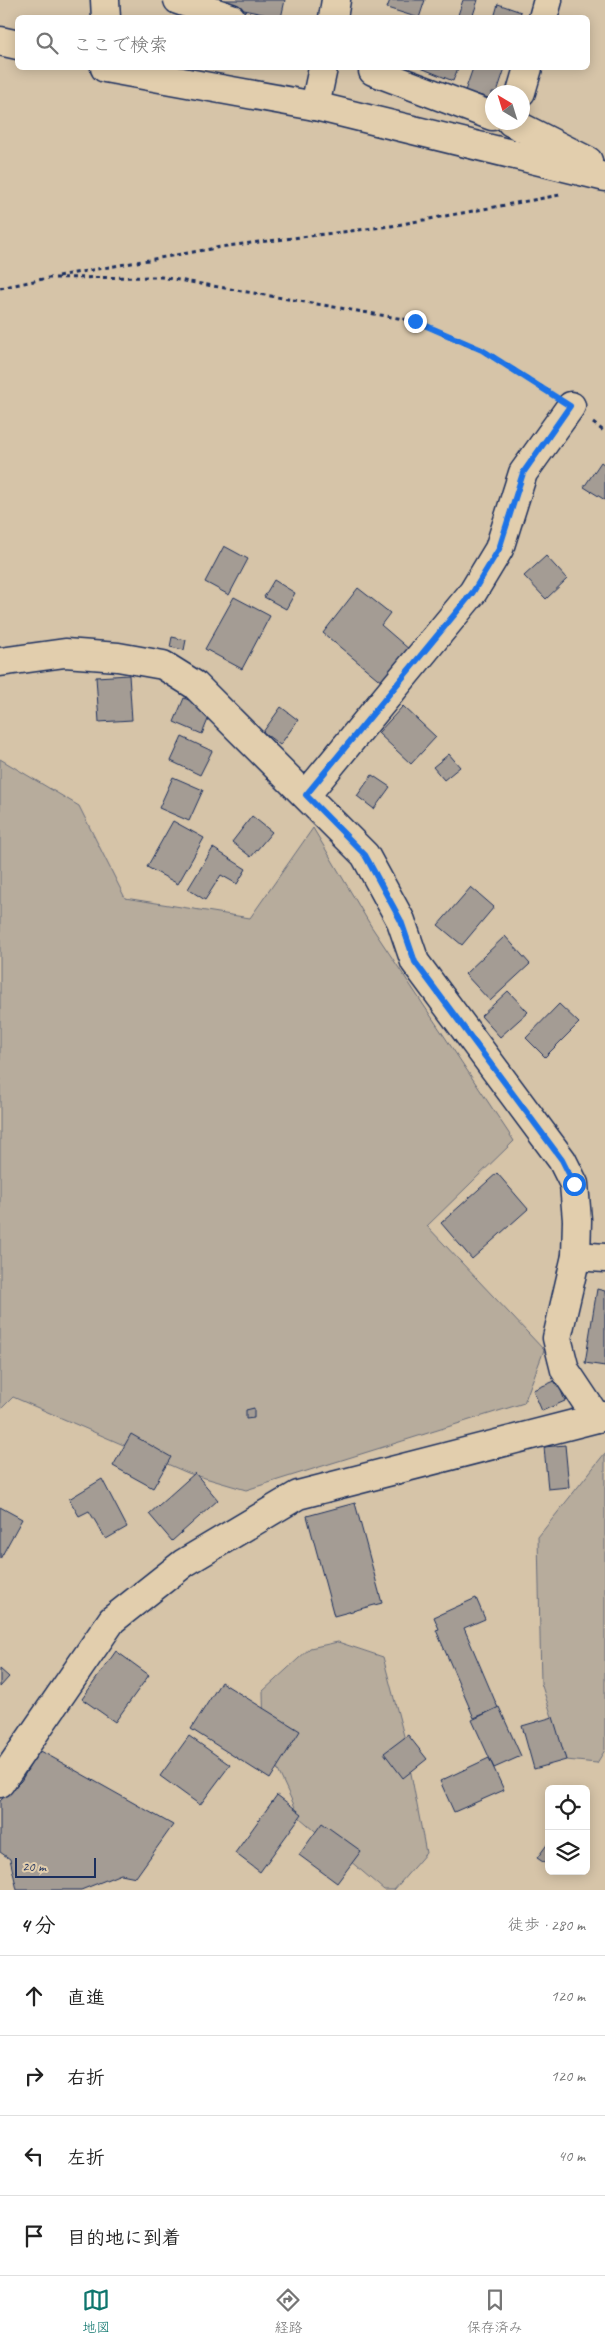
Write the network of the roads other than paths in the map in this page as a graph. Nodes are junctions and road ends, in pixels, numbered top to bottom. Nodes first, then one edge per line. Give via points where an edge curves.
1 (105, 0) edge
2 (178, 0) edge
3 (336, 0) edge
4 (548, 0) edge
5 (106, 15) edge
6 (222, 15) edge
7 (334, 15) edge
8 (544, 15) edge
9 (0, 41) edge
10 (15, 44) edge
11 (119, 70) edge
12 (323, 70) edge
13 (527, 70) edge
14 (373, 71) dead end
15 (523, 85) edge
16 (315, 106) junction
17 (485, 113) edge
18 (526, 130) edge
19 (605, 170) edge
20 (605, 176) edge
21 (570, 406) road end
22 (0, 662) edge
23 (306, 795) junction
24 (576, 1256) junction
25 (605, 1258) edge
26 (601, 1417) edge
27 (0, 1783) edge

1 - 5 street
2 - 6 street
3 - 7 street
4 - 8 street
9 - 10 street
11 - 16 street
12 - 16 street
13 - 15 street
14 - 17 street
16 - 20 street
18 - 19 street
21 - 23 street via 523,473 499,549 473,592
22 - 23 street via 65,653 163,665 195,685
23 - 24 street via 365,855 401,921 415,962 562,1160 574,1184
24 - 25 street
24 - 26 street via 557,1338 565,1370
26 - 27 street via 298,1495 184,1563 112,1620

